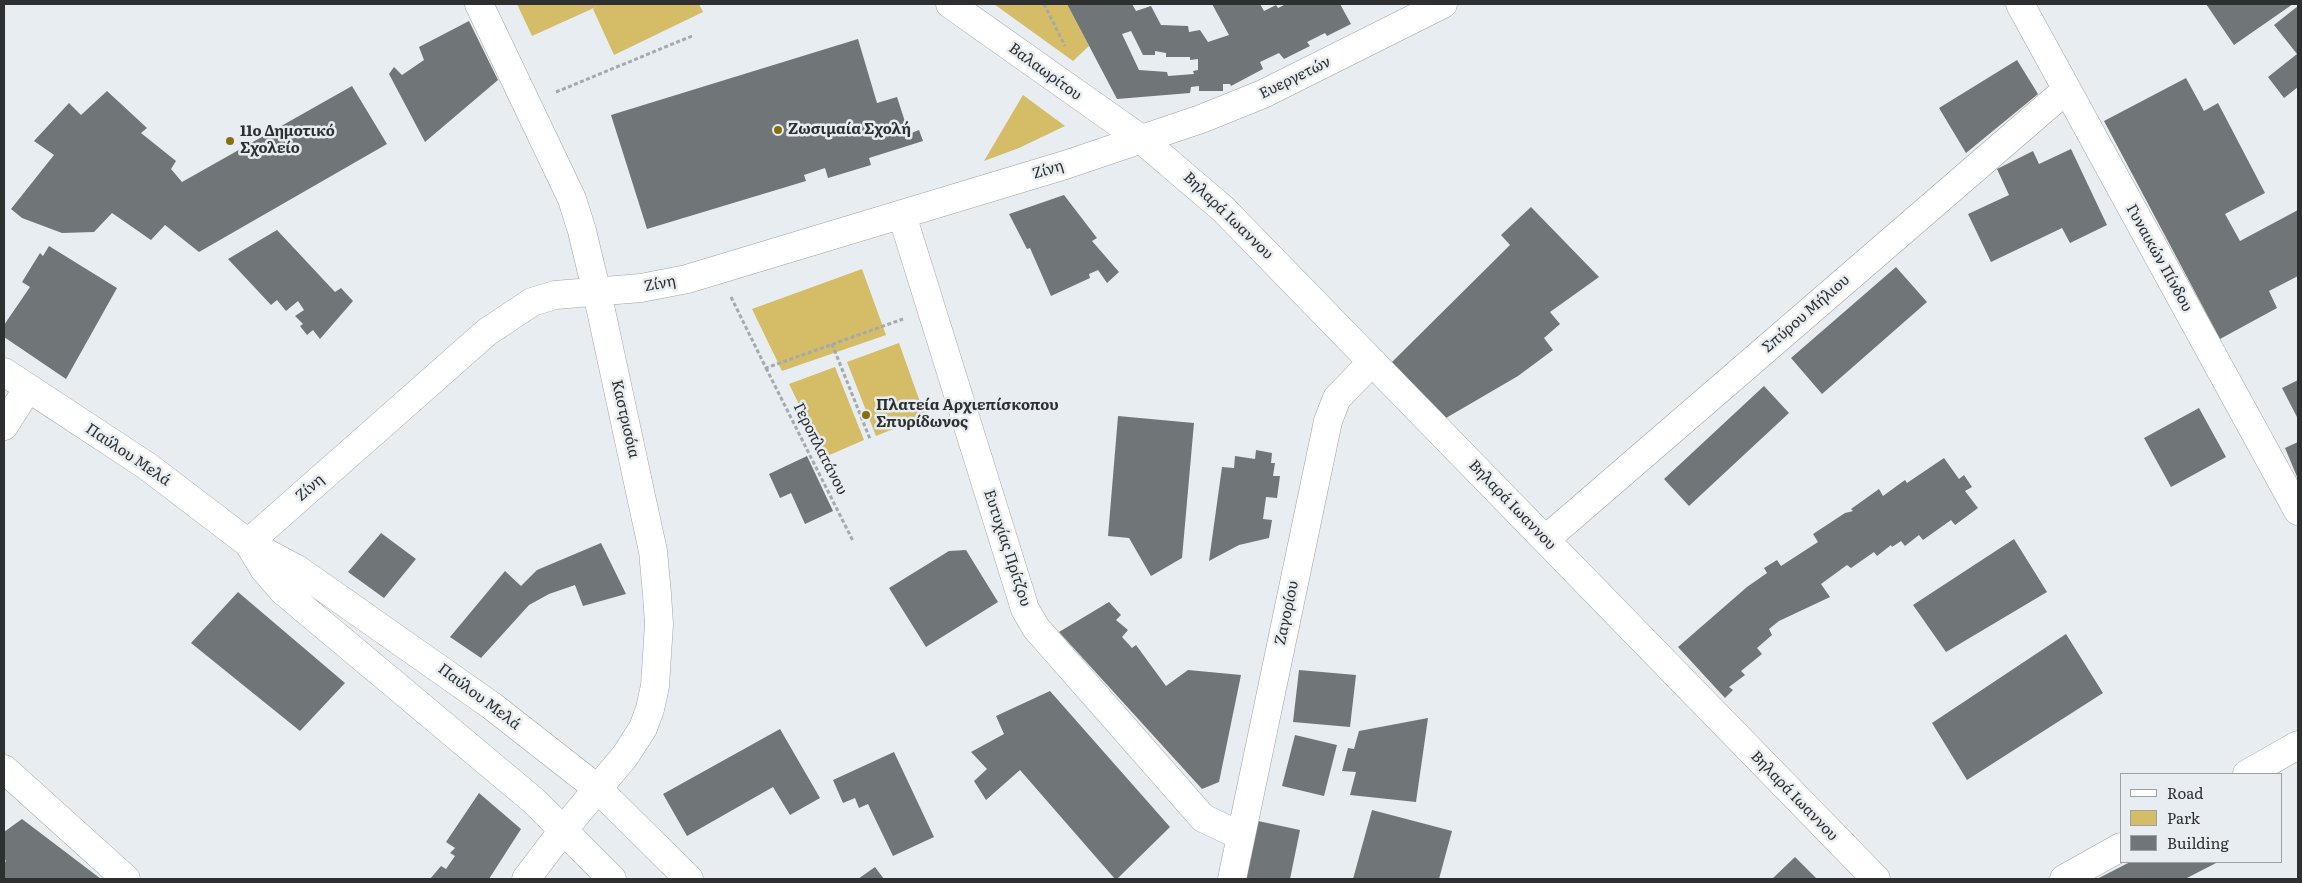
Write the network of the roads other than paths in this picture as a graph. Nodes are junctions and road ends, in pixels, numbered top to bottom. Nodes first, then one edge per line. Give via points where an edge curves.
1 (480, 4) edge
2 (950, 4) edge
3 (1443, 4) edge
4 (2020, 4) edge
5 (2066, 90) junction
6 (1141, 138) junction
7 (902, 214) junction
8 (597, 291) junction
9 (1372, 362) junction
10 (4, 372) edge
11 (28, 388) junction
12 (4, 426) edge
13 (2298, 511) edge
14 (1546, 539) junction
15 (248, 543) junction
16 (2298, 745) edge
17 (4, 769) edge
18 (2249, 773) edge
19 (598, 789) junction
20 (564, 829) junction
21 (1241, 836) junction
22 (2120, 848) edge
23 (126, 879) edge
24 (526, 879) edge
25 (612, 879) edge
26 (689, 879) edge
27 (1232, 879) edge
28 (1876, 879) edge
29 (2064, 879) edge

1 - 8 street, Καστρισόια via 572,199
2 - 6 street, Βαλαωρίτου
3 - 6 street, Ευεργετών via 1263,94
4 - 5 street, Γυναικών Πίνδου
5 - 13 street, Γυναικών Πίνδου
5 - 14 street, Σπύρου Μήλιου
6 - 7 street, Ζίνη via 1065,165
6 - 9 street, Βηλαρά Ιωαννου via 1223,209
7 - 8 street, Ζίνη via 718,271 641,288
7 - 21 street, Ευτυχίας Πρίτζου via 1022,598 1036,628 1203,818
8 - 15 street, Ζίνη via 538,300 487,332
8 - 19 street, Καστρισόια via 653,551 659,624 656,677 650,709 636,740
9 - 14 street, Βηλαρά Ιωαννου
9 - 21 street, Ζαγορίου via 1337,398 1328,420
10 - 11 street, Παύλου Μελά
11 - 12 street
11 - 15 street, Παύλου Μελά via 147,466
14 - 28 street, Βηλαρά Ιωαννου
15 - 19 street, Παύλου Μελά via 297,569 448,673
15 - 20 street, Παύλου Μελά via 264,570 283,591 485,758
16 - 18 street
17 - 23 street
19 - 20 street, Καστρισόια
19 - 26 street, Παύλου Μελά
20 - 24 street, Καστρισόια
20 - 25 street, Παύλου Μελά
21 - 27 street, Ζαγορίου
22 - 29 street

